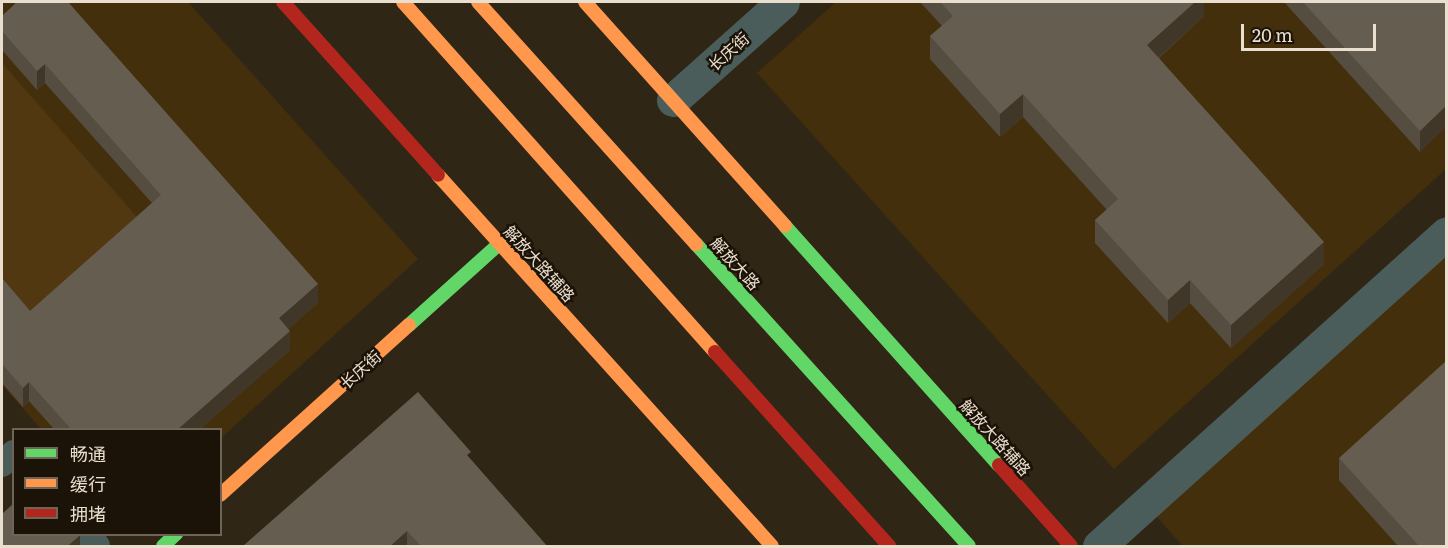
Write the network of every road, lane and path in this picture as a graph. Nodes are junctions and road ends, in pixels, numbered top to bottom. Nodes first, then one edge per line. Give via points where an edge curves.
1 (283, 2) edge
2 (403, 2) edge
3 (478, 2) edge
4 (585, 2) edge
5 (783, 2) edge
6 (674, 100) junction
7 (1446, 234) edge
8 (500, 243) junction
9 (222, 493) edge
10 (772, 546) edge
11 (889, 546) edge
12 (969, 546) edge
13 (1071, 546) edge
14 (1100, 546) edge

1 - 8 street, 解放大路辅路
2 - 11 street
3 - 12 street, 解放大路
4 - 6 street, 解放大路辅路
5 - 6 street, 长庆街
6 - 13 street, 解放大路辅路
7 - 14 street
8 - 9 street, 长庆街
8 - 10 street, 解放大路辅路

